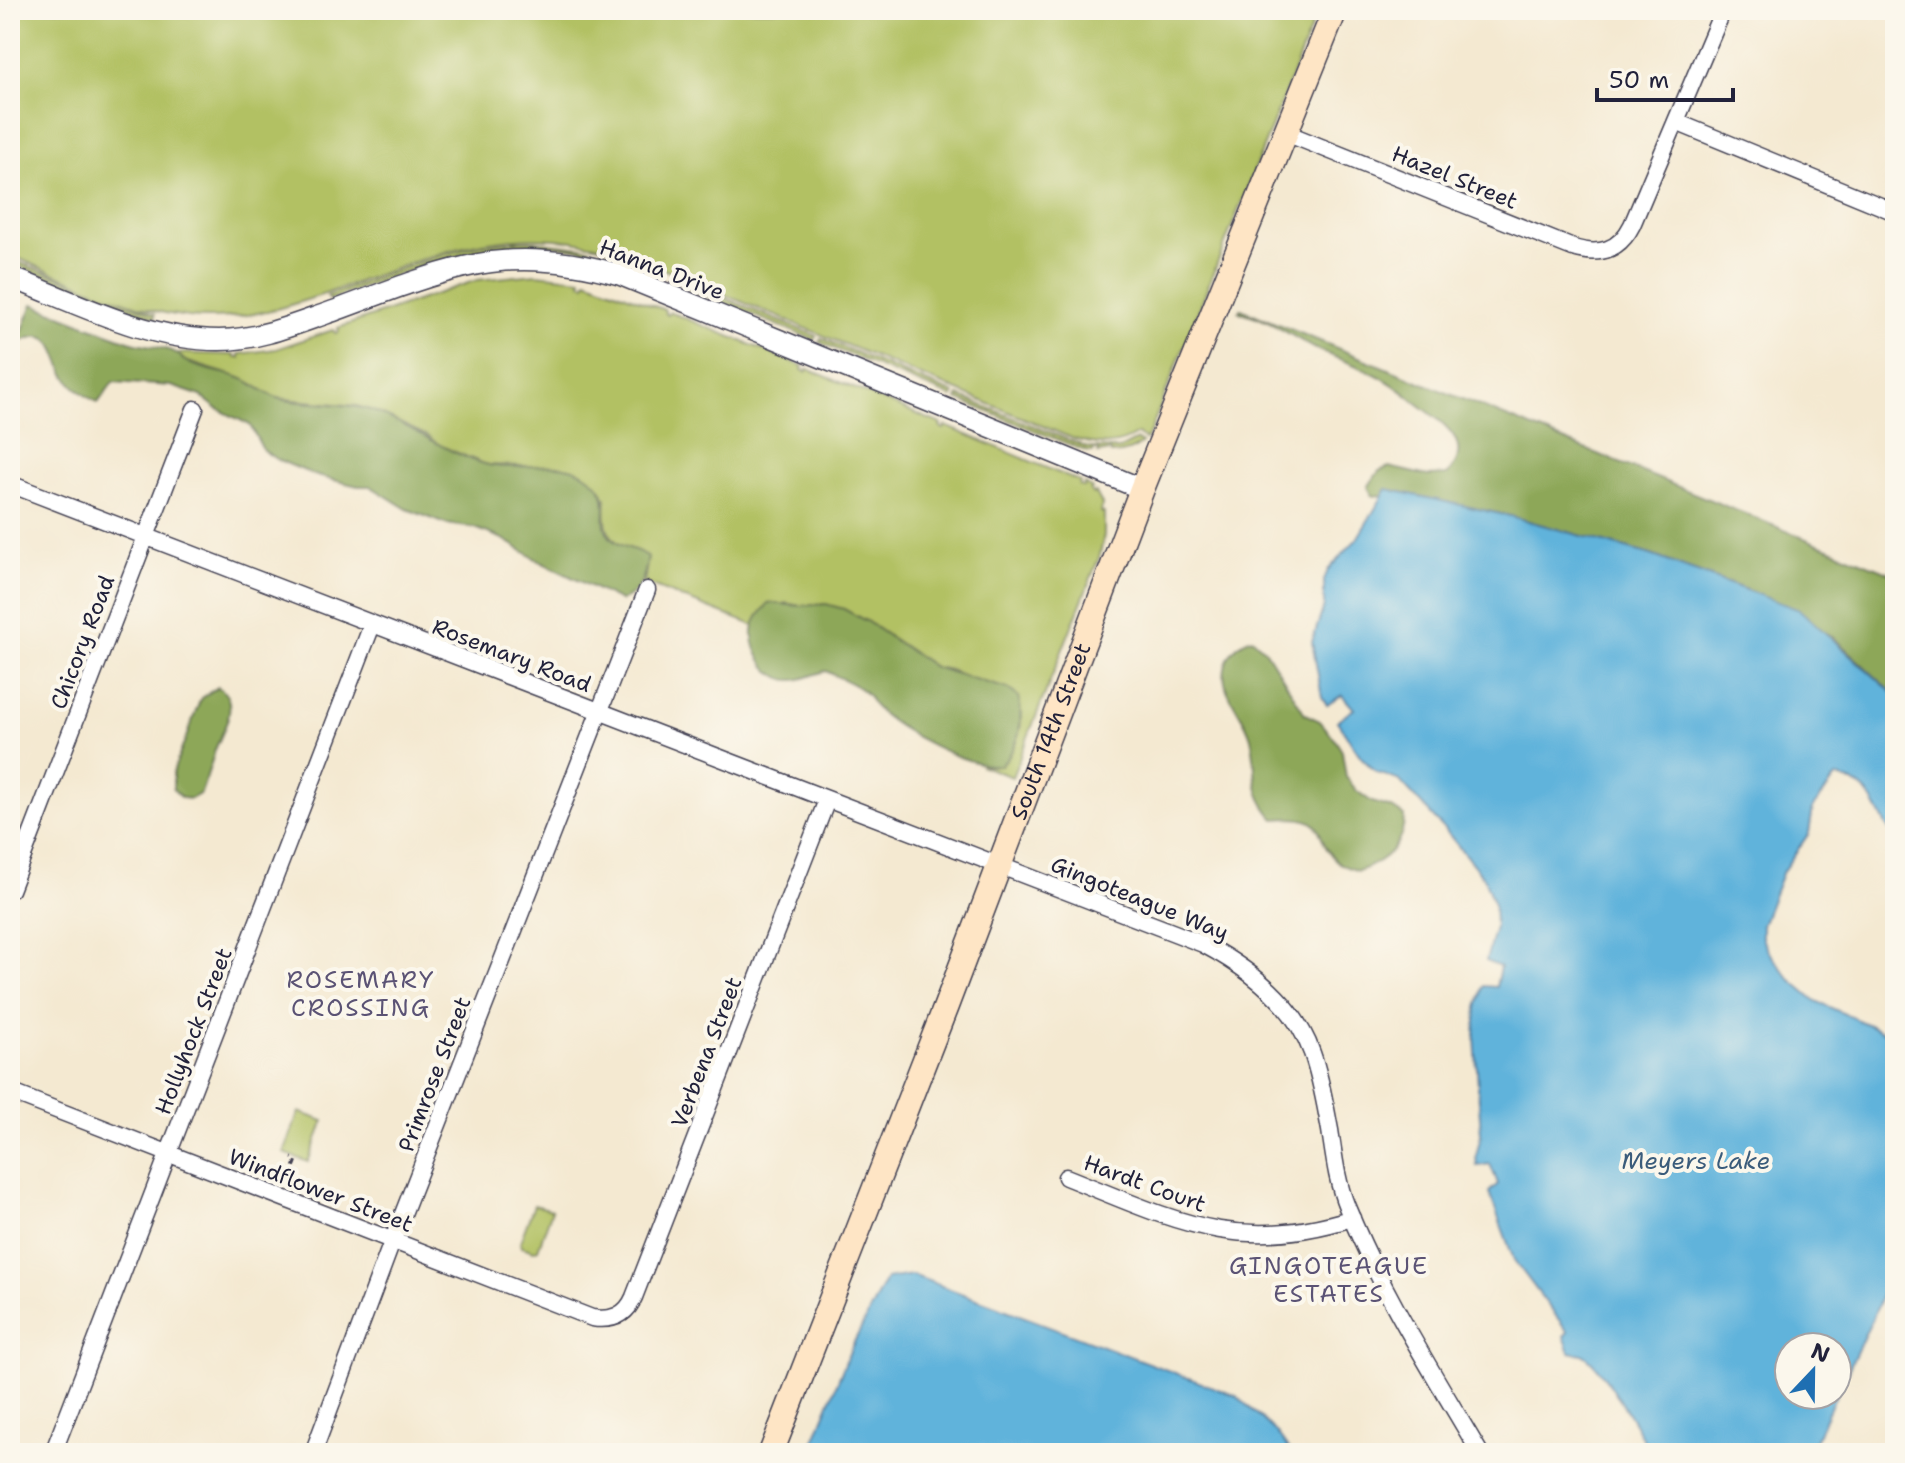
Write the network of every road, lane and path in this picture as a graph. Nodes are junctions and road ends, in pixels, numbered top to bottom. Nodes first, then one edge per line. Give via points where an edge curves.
1 (1335, 10) edge
2 (1723, 10) edge
3 (1676, 122) junction
4 (1286, 133) junction
5 (1895, 212) edge
6 (10, 277) edge
7 (195, 409) dead end
8 (10, 484) edge
9 (1142, 489) junction
10 (146, 536) junction
11 (647, 590) dead end
12 (372, 625) junction
13 (599, 712) junction
14 (827, 800) junction
15 (999, 866) junction
16 (10, 890) edge
17 (10, 1092) edge
18 (170, 1154) junction
19 (296, 1160) dead end
20 (1066, 1177) dead end
21 (290, 1178) dead end
22 (1352, 1218) junction
23 (392, 1242) junction
24 (619, 1315) joint
25 (53, 1453) edge
26 (313, 1453) edge
27 (771, 1453) edge
28 (1480, 1453) edge

1 - 4 main road, South 14th Street
2 - 3 street
3 - 4 street, Hazel Street via 1628,233 1610,250 1586,252
3 - 5 street
4 - 9 main road, South 14th Street
6 - 9 street, Hanna Drive via 147,330 220,340 253,338 464,267 542,260 583,264
7 - 10 street, Chicory Road
8 - 10 street, Rosemary Road
9 - 15 main road, South 14th Street
10 - 12 street, Rosemary Road
10 - 16 street, Chicory Road
11 - 13 street, Primrose Street
12 - 13 street, Rosemary Road
12 - 18 street, Hollyhock Street
13 - 14 street, Rosemary Road
13 - 23 street, Primrose Street
14 - 15 street, Rosemary Road
14 - 24 street, Verbena Street via 634,1297
15 - 22 street, Gingoteague Way via 1203,944 1271,992 1311,1050
15 - 27 main road, South 14th Street
17 - 18 street, Windflower Street
18 - 23 street, Windflower Street
18 - 25 street, Hollyhock Street
19 - 21 path
20 - 22 street, Hardt Court via 1172,1219 1238,1234 1290,1233
22 - 28 street, Gingoteague Way via 1386,1289
23 - 24 street, Windflower Street via 592,1318
23 - 26 street, Primrose Street

